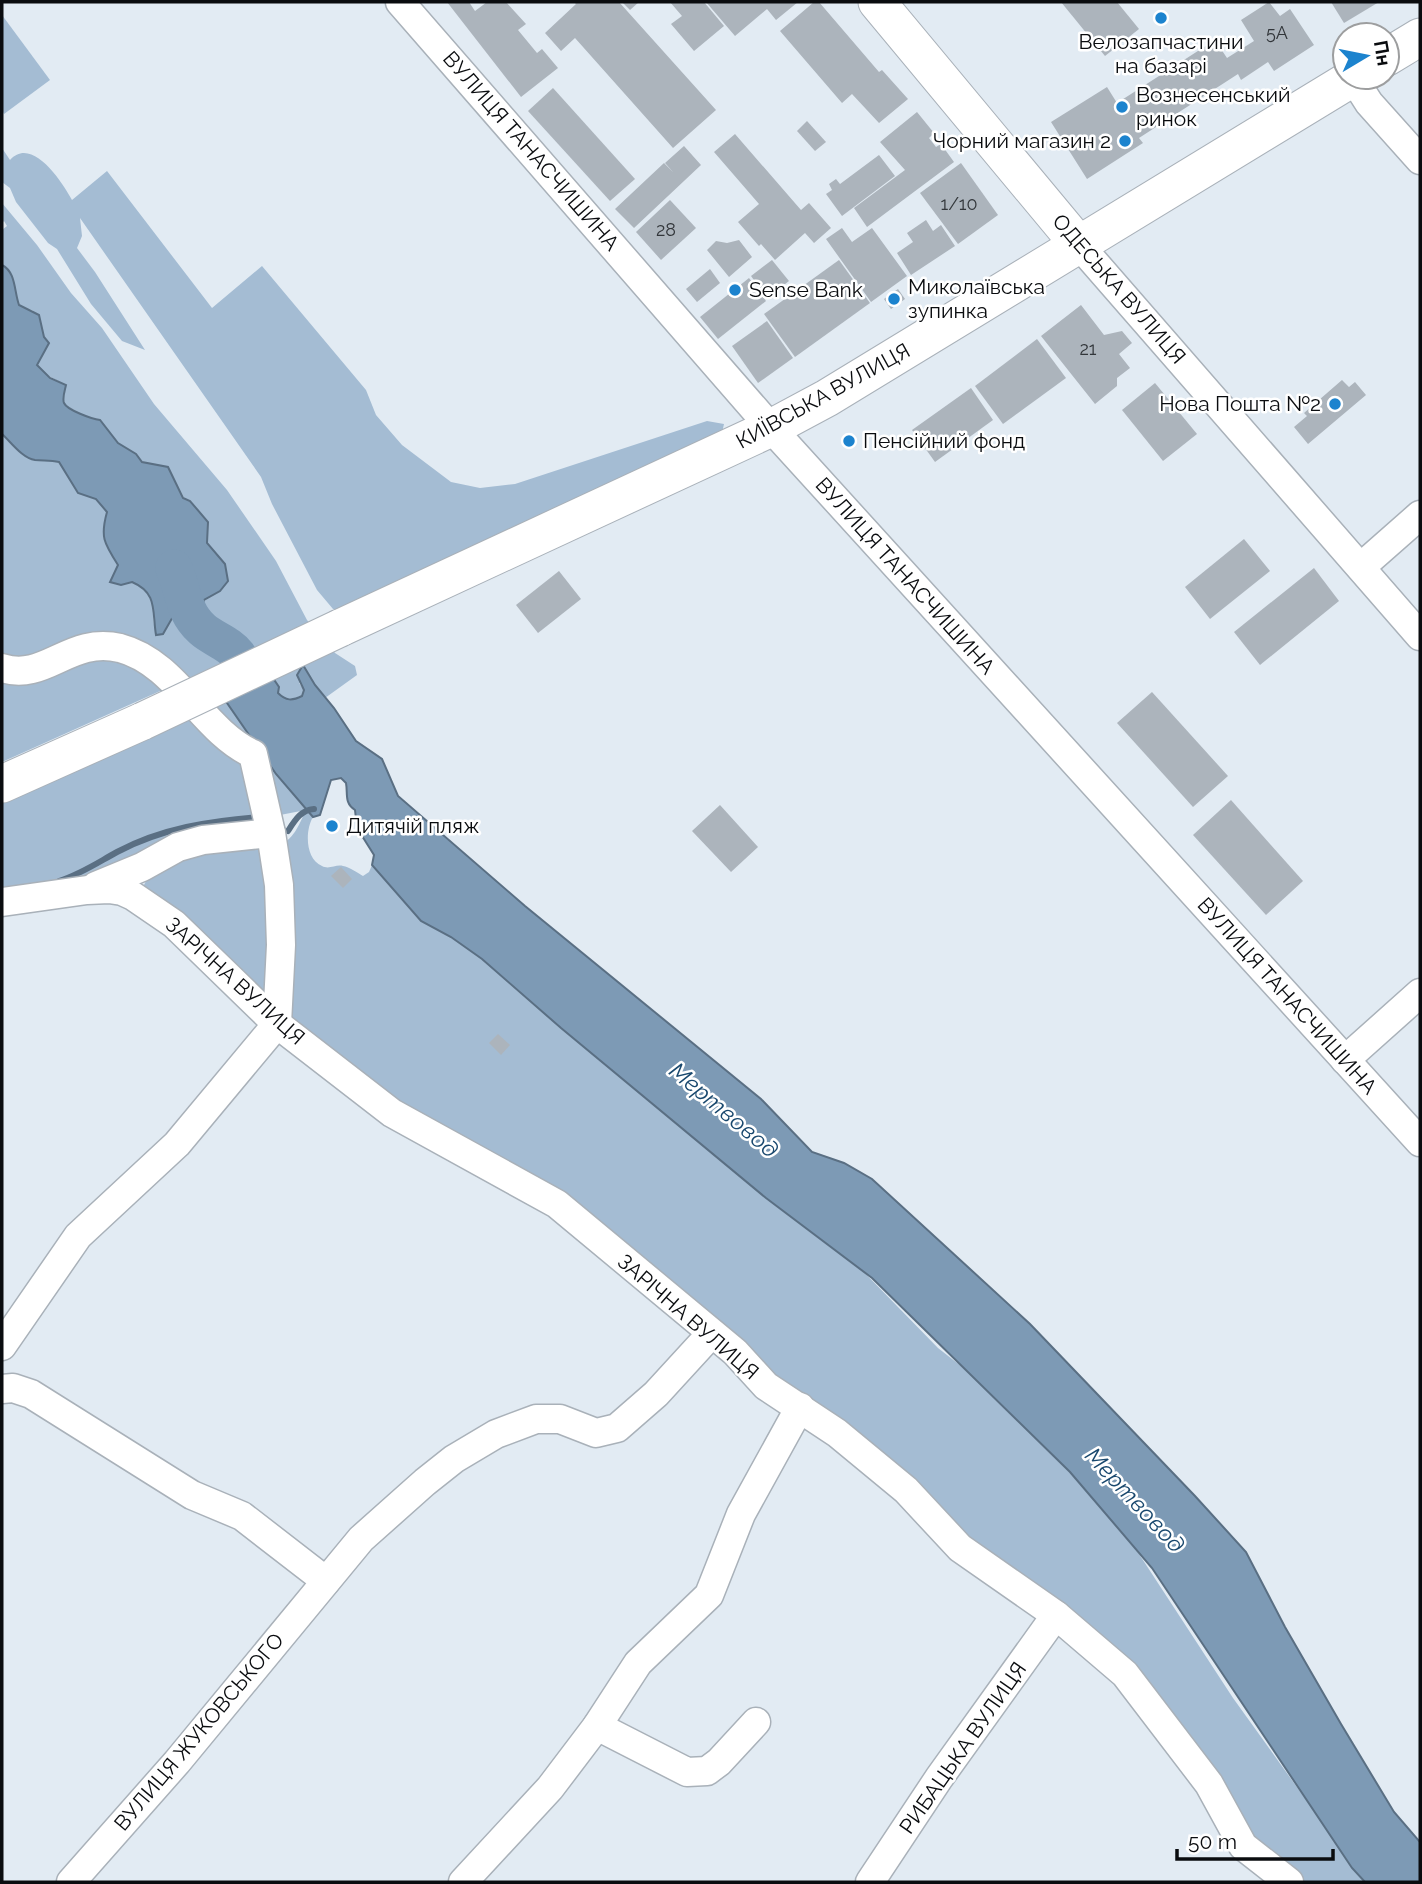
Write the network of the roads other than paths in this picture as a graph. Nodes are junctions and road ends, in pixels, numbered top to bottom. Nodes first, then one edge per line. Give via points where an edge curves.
1 (400, 2) edge
2 (877, 2) edge
3 (1420, 37) edge
4 (1401, 49) edge
5 (1331, 91) edge
6 (1362, 91) edge
7 (1420, 160) edge
8 (1080, 246) junction
9 (771, 428) junction
10 (1420, 515) edge
11 (1361, 567) junction
12 (1420, 636) edge
13 (2, 668) edge
14 (2, 784) edge
15 (271, 833) junction
16 (87, 890) junction
17 (2, 902) edge
18 (1420, 993) edge
19 (277, 1024) junction
20 (1345, 1060) junction
21 (1420, 1142) edge
22 (711, 1334) junction
23 (2, 1346) edge
24 (2, 1389) edge
25 (800, 1407) junction
26 (326, 1581) junction
27 (1056, 1615) junction
28 (756, 1722) dead end
29 (597, 1726) junction
30 (71, 1882) edge
31 (463, 1882) edge
32 (870, 1882) edge
33 (1289, 1882) edge

1 - 9 street, ВУЛИЦЯ ТАНАСЧИШИНА
2 - 8 main road, ОДЕСЬКА ВУЛИЦЯ
3 - 4 main road
5 - 8 main road, КИЇВСЬКА ВУЛИЦЯ
6 - 7 street
8 - 9 main road, КИЇВСЬКА ВУЛИЦЯ
8 - 11 street, ОДЕСЬКА ВУЛИЦЯ
9 - 14 main road, КИЇВСЬКА ВУЛИЦЯ, bridge
9 - 20 street, ВУЛИЦЯ ТАНАСЧИШИНА
10 - 11 street
11 - 12 street, ОДЕСЬКА ВУЛИЦЯ
13 - 15 street via 28,671 92,645 121,649 146,661 226,737 253,754
15 - 16 street via 203,839
15 - 19 street via 281,945
16 - 17 street, ЗАРІЧНА ВУЛИЦЯ
16 - 19 street, ЗАРІЧНА ВУЛИЦЯ via 122,891 151,906
18 - 20 street
19 - 22 street, ЗАРІЧНА ВУЛИЦЯ via 392,1113 557,1204
19 - 23 street via 177,1144 78,1236
20 - 21 street, ВУЛИЦЯ ТАНАСЧИШИНА
22 - 25 street, ЗАРІЧНА ВУЛИЦЯ via 766,1385
22 - 26 street, ВУЛИЦЯ ЖУКОВСЬКОГО via 656,1394 617,1427 596,1433 560,1419 536,1419 496,1434 454,1459 362,1539
24 - 26 street via 31,1394 192,1495 242,1516
25 - 27 street, ЗАРІЧНА ВУЛИЦЯ via 906,1490 960,1548
25 - 29 street via 741,1514 709,1595 638,1663
26 - 30 street, ВУЛИЦЯ ЖУКОВСЬКОГО
27 - 32 street, РИБАЦЬКА ВУЛИЦЯ
27 - 33 street, ЗАРІЧНА ВУЛИЦЯ via 1125,1674 1209,1784 1243,1846
28 - 29 street via 707,1771 687,1772
29 - 31 street via 550,1788

